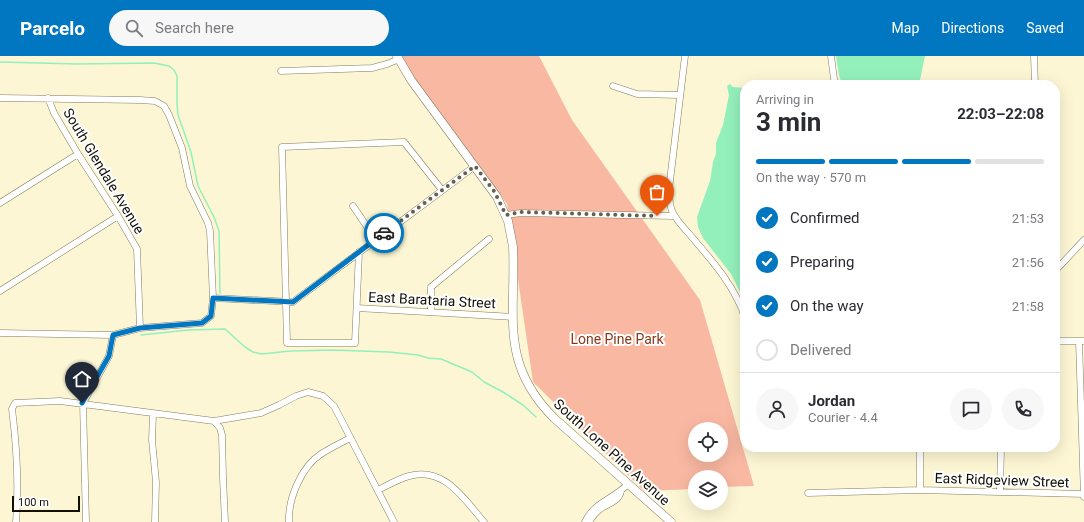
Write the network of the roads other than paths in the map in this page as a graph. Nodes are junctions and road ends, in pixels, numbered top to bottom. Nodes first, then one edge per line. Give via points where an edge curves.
1 (684, 56) edge
2 (830, 56) edge
3 (1034, 56) edge
4 (398, 58) edge
5 (281, 71) dead end
6 (836, 80) edge
7 (1035, 80) edge
8 (613, 86) dead end
9 (680, 95) junction
10 (0, 98) edge
11 (48, 98) junction
12 (78, 154) junction
13 (475, 166) junction
14 (442, 190) junction
15 (0, 203) edge
16 (353, 206) dead end
17 (506, 215) junction
18 (118, 216) junction
19 (674, 216) junction
20 (489, 239) dead end
21 (376, 240) junction
22 (1084, 240) edge
23 (358, 252) junction
24 (1060, 266) edge
25 (0, 291) edge
26 (213, 298) junction
27 (287, 302) junction
28 (740, 305) edge
29 (357, 308) junction
30 (431, 312) junction
31 (513, 317) junction
32 (140, 328) junction
33 (0, 333) edge
34 (113, 335) junction
35 (1060, 341) edge
36 (1082, 341) edge
37 (82, 403) junction
38 (153, 414) junction
39 (214, 420) junction
40 (350, 438) junction
41 (920, 452) edge
42 (1001, 452) edge
43 (628, 484) junction
44 (378, 490) junction
45 (920, 490) junction
46 (1000, 492) junction
47 (808, 493) dead end
48 (1084, 495) edge
49 (592, 514) junction
50 (390, 521) edge
51 (16, 522) edge
52 (86, 522) edge
53 (155, 522) edge
54 (225, 522) edge
55 (289, 522) edge
56 (484, 522) edge
57 (584, 522) edge
58 (589, 522) edge
59 (671, 522) edge

1 - 9 street
2 - 6 street
3 - 7 street
4 - 5 street via 372,68
4 - 13 main road, South Lone Pine Avenue via 411,80
8 - 9 street via 636,94
9 - 19 street via 669,189 670,206
10 - 11 street
11 - 12 street, South Glendale Avenue
11 - 26 street via 155,101 164,106 182,148 190,186 208,223
12 - 15 street
12 - 18 street, South Glendale Avenue
13 - 14 street
13 - 17 main road, South Lone Pine Avenue via 494,191
14 - 21 street
14 - 27 street via 404,142 282,147
16 - 21 street
17 - 19 street via 521,212
17 - 31 main road, South Lone Pine Avenue via 513,247
18 - 25 street
18 - 32 street, South Glendale Avenue via 137,249
19 - 28 street via 728,281
20 - 30 street via 431,287
21 - 23 street
22 - 24 street
23 - 27 street via 293,302
23 - 29 street
26 - 27 street
26 - 32 street via 211,316 202,323
27 - 29 street, East Barataria Street via 287,342 356,343
29 - 30 street, East Barataria Street
30 - 31 street, East Barataria Street
31 - 43 main road, South Lone Pine Avenue via 516,356 533,394 554,418
32 - 34 street
33 - 34 street
34 - 37 street via 109,356
35 - 36 street
36 - 48 street
37 - 38 street
37 - 51 street via 15,403 12,409 17,453
37 - 52 street
38 - 39 street
38 - 53 street
39 - 40 street via 261,413 308,392 323,396 334,406
39 - 54 street via 222,435
40 - 44 street
40 - 55 street via 319,455 308,467 298,482 292,499
41 - 45 street
42 - 46 street
43 - 49 street via 617,492 616,497 598,505
43 - 59 main road, South Lone Pine Avenue
44 - 50 street
44 - 56 street via 409,476 432,474 451,485
45 - 46 street, East Ridgeview Street
45 - 47 street, East Ridgeview Street
46 - 48 street, East Ridgeview Street
49 - 57 street
49 - 58 street

